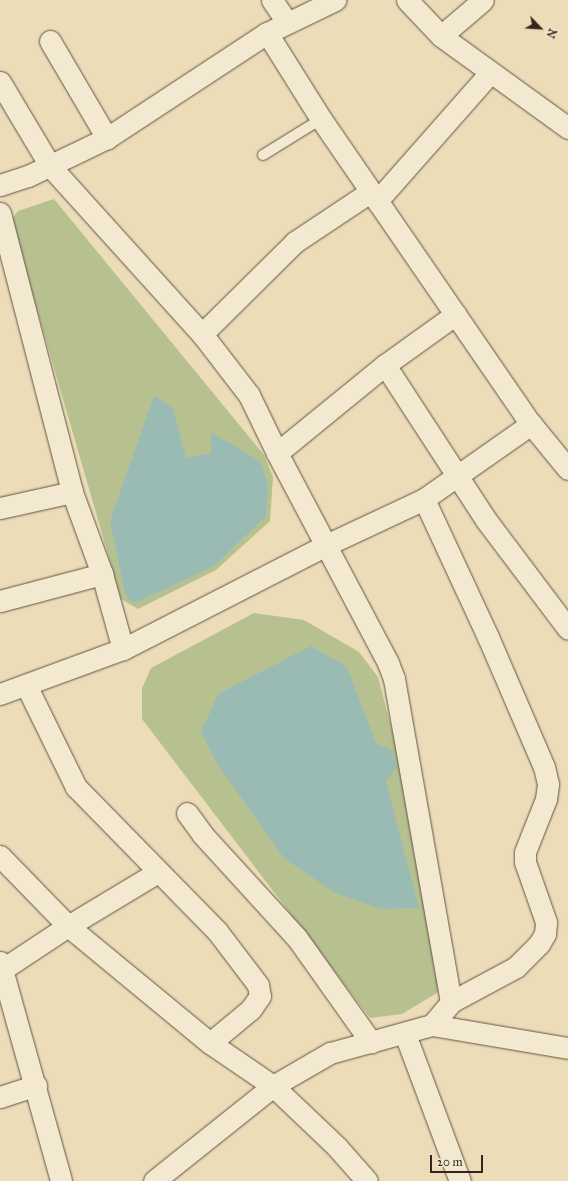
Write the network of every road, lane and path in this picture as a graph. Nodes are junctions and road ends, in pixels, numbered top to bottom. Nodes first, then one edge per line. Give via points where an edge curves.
1 (272, 0) edge
2 (335, 0) edge
3 (407, 0) edge
4 (483, 0) edge
5 (287, 22) junction
6 (267, 33) junction
7 (441, 36) junction
8 (50, 41) dead end
9 (489, 74) junction
10 (0, 82) edge
11 (321, 120) junction
12 (568, 128) edge
13 (107, 138) junction
14 (263, 155) dead end
15 (50, 166) junction
16 (0, 185) edge
17 (374, 196) junction
18 (0, 212) edge
19 (456, 314) junction
20 (202, 334) junction
21 (385, 365) junction
22 (531, 424) junction
23 (277, 454) junction
24 (568, 469) edge
25 (458, 474) junction
26 (72, 492) junction
27 (424, 499) junction
28 (0, 508) edge
29 (326, 545) junction
30 (102, 574) junction
31 (0, 602) edge
32 (568, 629) edge
33 (123, 648) junction
34 (26, 685) junction
35 (0, 694) edge
36 (186, 813) dead end
37 (0, 856) edge
38 (158, 872) junction
39 (68, 926) junction
40 (1, 967) edge
41 (451, 1002) junction
42 (432, 1025) junction
43 (405, 1034) junction
44 (371, 1042) junction
45 (210, 1043) junction
46 (568, 1048) edge
47 (36, 1085) junction
48 (273, 1086) junction
49 (0, 1097) edge
50 (61, 1181) edge
51 (154, 1181) edge
52 (367, 1181) edge
53 (460, 1181) edge

1 - 5 street
2 - 5 street
3 - 7 street
4 - 7 street
5 - 6 street
6 - 11 street
6 - 13 street
7 - 9 street
8 - 13 street
9 - 12 street
9 - 17 street
10 - 15 street
11 - 14 lane
11 - 17 street
13 - 15 street
15 - 16 street
15 - 20 street
17 - 19 street
17 - 20 street via 295,242
18 - 26 street
19 - 21 street
19 - 22 street
20 - 23 street via 249,395
21 - 23 street
21 - 25 street
22 - 24 street
22 - 25 street
23 - 29 street
25 - 27 street
25 - 32 street via 486,520
26 - 28 street
26 - 30 street
27 - 29 street
27 - 41 street via 488,637 544,767 548,784 546,799 525,852 525,862 546,922 545,934 539,944 516,966
29 - 33 street
29 - 41 street via 394,679
30 - 31 street
30 - 33 street
33 - 34 street
34 - 35 street
34 - 38 street via 76,787
36 - 44 street via 297,938
37 - 39 street
38 - 39 street
38 - 45 street via 217,931 258,985 260,996 252,1009
39 - 40 street
39 - 45 street
40 - 47 street
41 - 42 street
42 - 43 street
42 - 46 street
43 - 44 street
43 - 53 street
44 - 48 street via 330,1053
45 - 48 street
47 - 49 street
47 - 50 street
48 - 51 street
48 - 52 street via 337,1147

